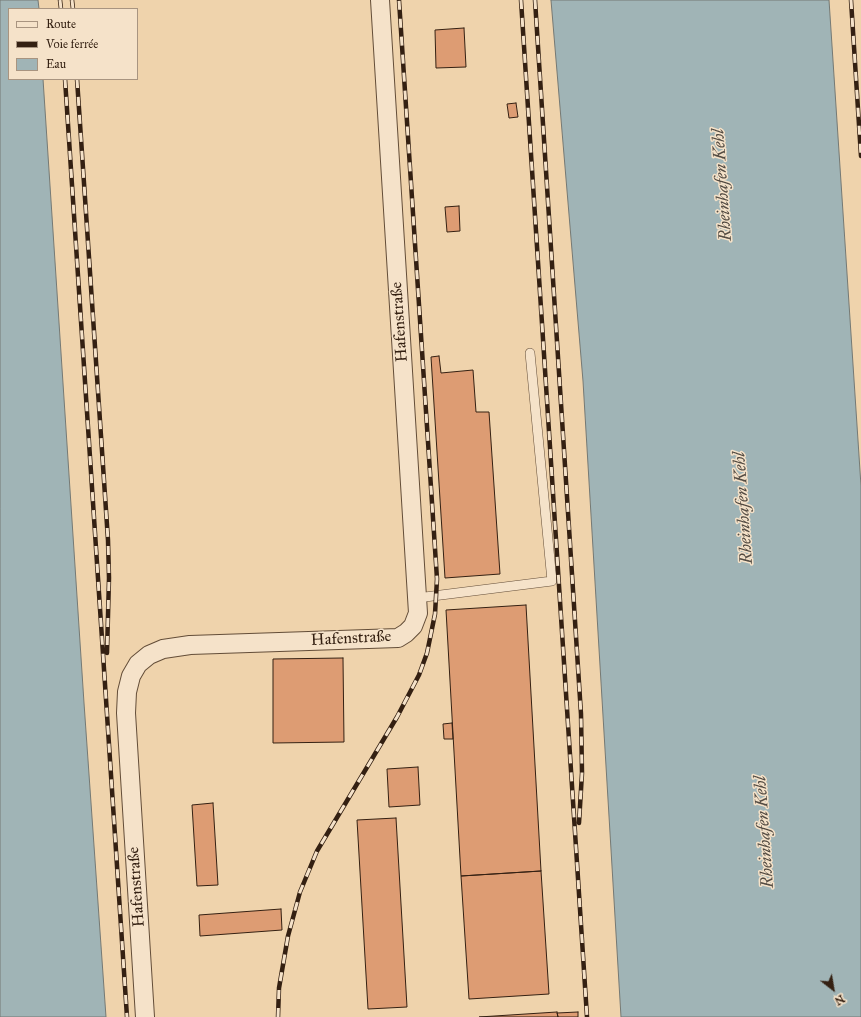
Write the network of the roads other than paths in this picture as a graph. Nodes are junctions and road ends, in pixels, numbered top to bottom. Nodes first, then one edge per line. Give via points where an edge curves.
1 (380, 0) edge
2 (530, 353) dead end
3 (417, 598) junction
4 (145, 1017) edge

1 - 3 street, Hafenstraße
2 - 3 lane via 552,581
3 - 4 street, Hafenstraße via 418,613 413,626 398,638 190,645 163,649 149,655 138,664 131,676 127,692 126,713

